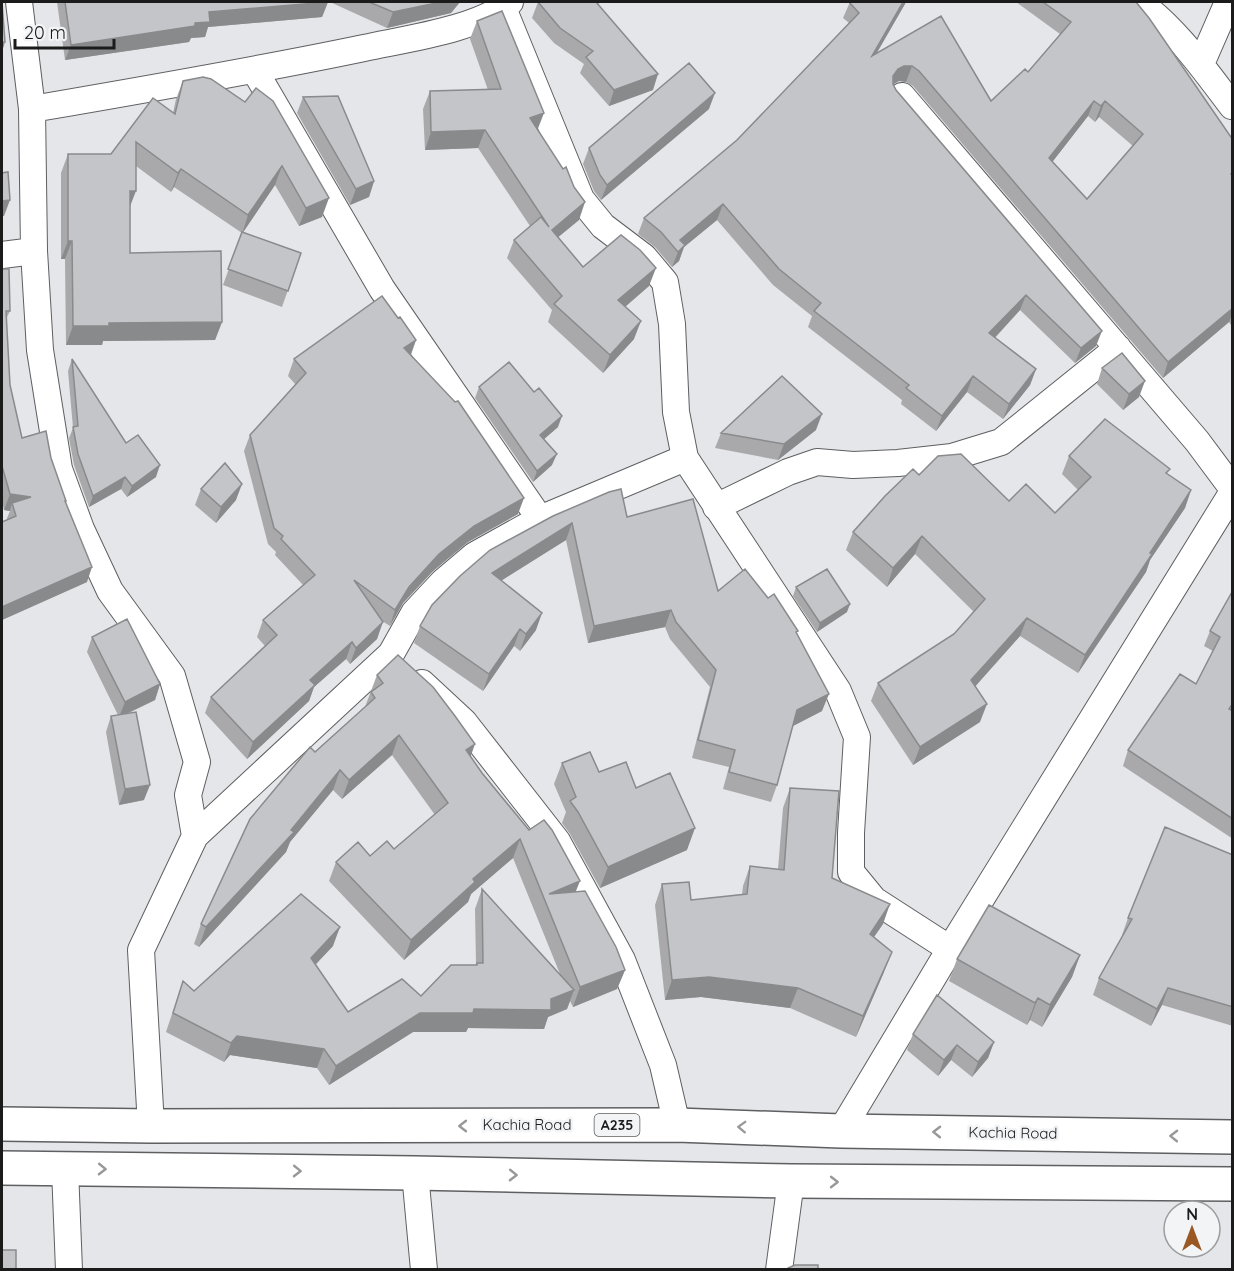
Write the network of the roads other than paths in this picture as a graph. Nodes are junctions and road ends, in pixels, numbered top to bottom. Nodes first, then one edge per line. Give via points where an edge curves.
1 (19, 2) edge
2 (1138, 2) edge
3 (1228, 2) edge
4 (507, 5) edge
5 (1201, 64) junction
6 (255, 71) junction
7 (902, 96) edge
8 (1233, 106) edge
9 (32, 109) junction
10 (34, 251) junction
11 (2, 255) edge
12 (1118, 348) junction
13 (685, 458) junction
14 (1233, 488) edge
15 (1233, 493) edge
16 (716, 507) junction
17 (540, 519) junction
18 (391, 654) junction
19 (195, 836) junction
20 (950, 949) junction
21 (2, 1124) edge
22 (677, 1125) junction
23 (151, 1126) junction
24 (841, 1131) junction
25 (1233, 1137) edge
26 (2, 1168) edge
27 (65, 1169) junction
28 (415, 1173) junction
29 (791, 1181) junction
30 (1233, 1184) edge
31 (69, 1269) edge
32 (424, 1269) edge
33 (779, 1269) edge

1 - 9 street
2 - 5 street via 1151,10
3 - 5 street
4 - 6 street via 455,28
4 - 13 street via 581,199 603,226 644,257 665,282 672,324 676,412
5 - 8 street
6 - 9 street
6 - 17 street via 382,289
7 - 12 street
9 - 10 street
10 - 11 street
10 - 19 street via 40,350 59,469 110,591 171,676 197,762 188,795
12 - 14 street
12 - 16 street via 1001,442 952,457 898,463 818,462
13 - 16 street
13 - 17 street
15 - 20 street
16 - 20 street via 838,691 857,737 851,872 874,900
17 - 18 street via 475,555 443,582 414,614
18 - 19 street
18 - 22 street via 464,722 557,841 622,960 663,1065
19 - 23 street via 141,950
20 - 24 street
21 - 23 highway, Kachia Road / A235
22 -> 23 highway, Kachia Road / A235
24 -> 22 highway, Kachia Road / A235
25 -> 24 highway, Kachia Road / A235
26 - 27 highway
27 -> 28 highway
27 - 31 street
28 -> 29 highway
28 - 32 street
29 -> 30 highway
29 - 33 street

